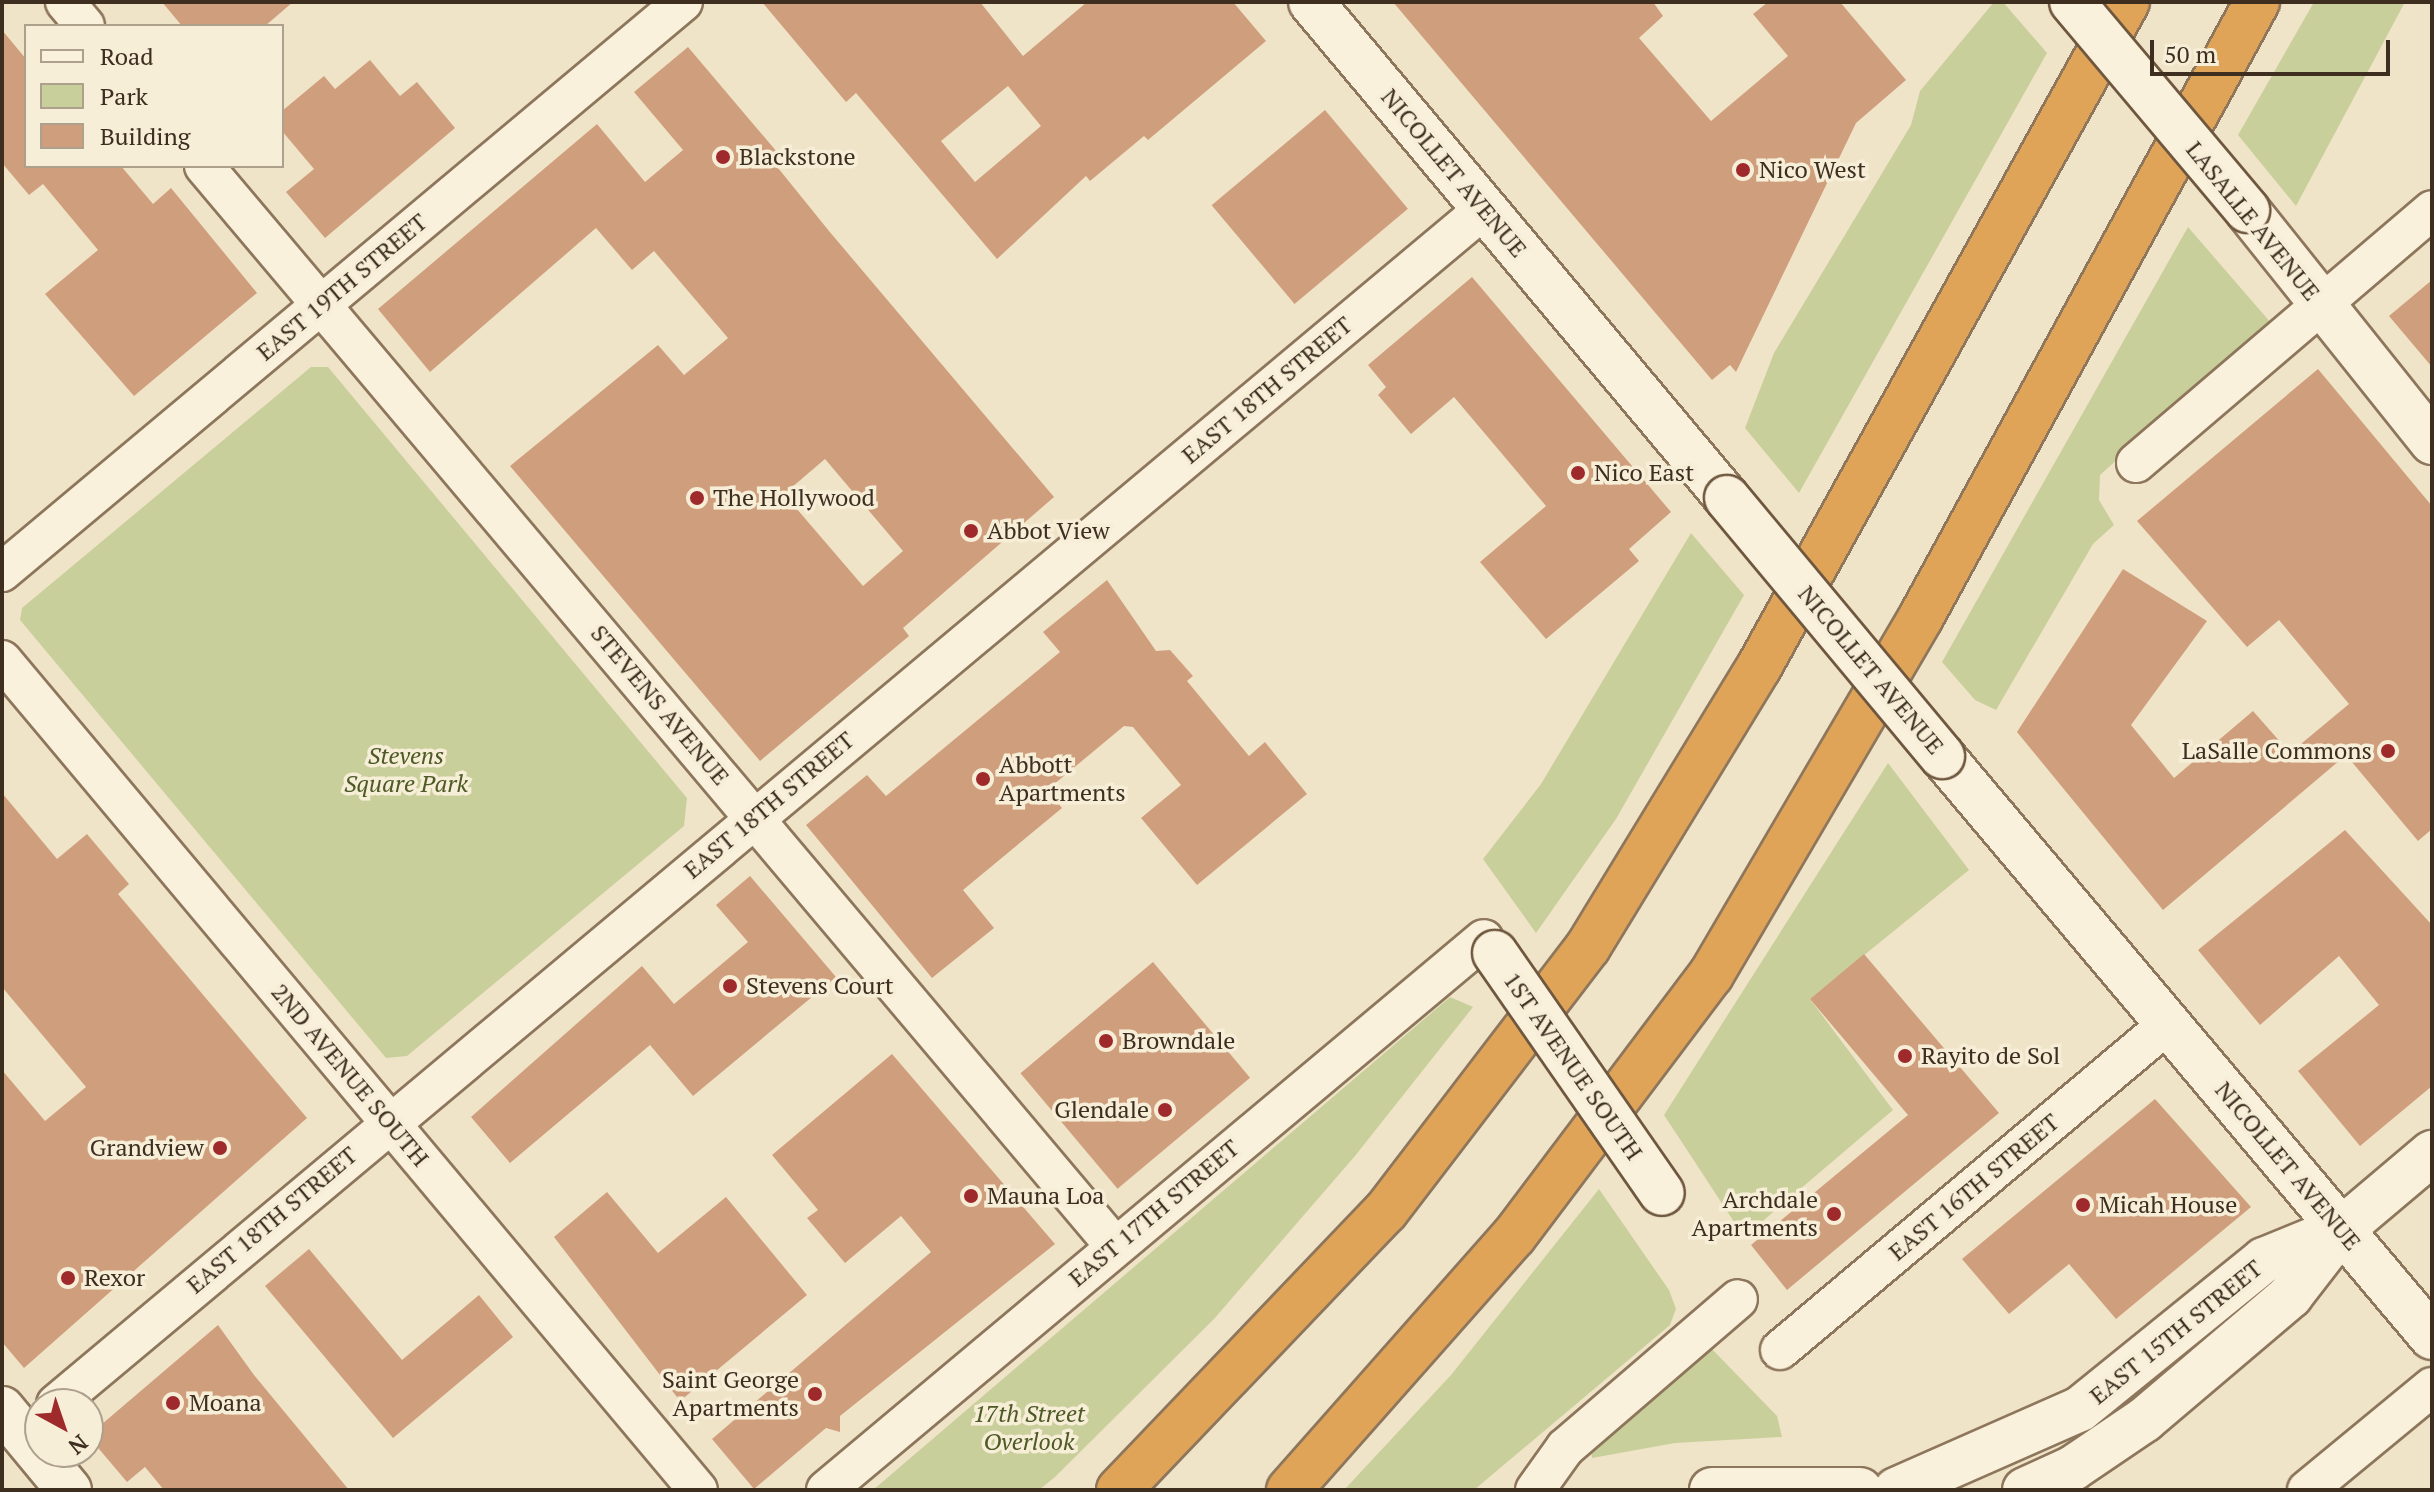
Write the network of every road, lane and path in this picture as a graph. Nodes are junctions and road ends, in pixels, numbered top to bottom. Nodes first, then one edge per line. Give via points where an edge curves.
1 (65, 2) edge
2 (683, 2) edge
3 (1311, 2) edge
4 (2072, 2) edge
5 (2127, 2) edge
6 (2257, 2) edge
7 (83, 24) edge
8 (206, 168) edge
9 (1484, 209) junction
10 (2432, 210) edge
11 (322, 304) junction
12 (2321, 304) junction
13 (2432, 442) edge
14 (2136, 463) dead end
15 (2, 572) edge
16 (2, 660) edge
17 (754, 817) junction
18 (1490, 946) joint
19 (2168, 1024) junction
20 (389, 1121) junction
21 (2432, 1153) edge
22 (1662, 1193) dead end
23 (2342, 1229) junction
24 (1114, 1245) junction
25 (1738, 1299) dead end
26 (1305, 1301) junction
27 (2432, 1337) edge
28 (1780, 1350) dead end
29 (2432, 1387) edge
30 (75, 1388) edge
31 (17, 1428) edge
32 (1290, 1489) edge
33 (69, 1490) edge
34 (698, 1490) edge
35 (826, 1490) edge
36 (1098, 1490) edge
37 (1119, 1490) edge
38 (1535, 1490) edge
39 (1712, 1490) edge
40 (1860, 1490) edge
41 (1896, 1490) edge
42 (2025, 1490) edge
43 (2307, 1490) edge

1 - 7 street
2 - 11 street, EAST 19TH STREET
3 - 9 street, NICOLLET AVENUE
4 - 12 street, LASALLE AVENUE, bridge
5 - 26 highway via 1759,667 1621,898 1454,1131
6 - 32 highway via 1921,617 1711,975 1514,1236
8 - 11 street, STEVENS AVENUE
9 - 17 street, EAST 18TH STREET
9 - 19 street, NICOLLET AVENUE, bridge
10 - 12 street
11 - 15 street, EAST 19TH STREET
11 - 17 street, STEVENS AVENUE
12 - 13 street, LASALLE AVENUE
12 - 14 street
16 - 20 street, 2ND AVENUE SOUTH
17 - 20 street, EAST 18TH STREET
17 - 24 street, STEVENS AVENUE
18 - 22 street, 1ST AVENUE SOUTH, bridge
18 - 24 street, EAST 17TH STREET
19 - 23 street, NICOLLET AVENUE
19 - 28 street, EAST 16TH STREET
20 - 30 street, EAST 18TH STREET
20 - 34 street, 2ND AVENUE SOUTH
21 - 23 street
23 - 27 street, NICOLLET AVENUE
23 - 41 street, EAST 15TH STREET via 2264,1260 2080,1409
23 - 42 street, EAST 15TH STREET via 2290,1296 2144,1420 2073,1468
24 - 35 street, EAST 17TH STREET
25 - 38 street via 1565,1448
26 - 36 highway
26 - 37 highway
29 - 43 street
31 - 33 street
39 - 40 street

